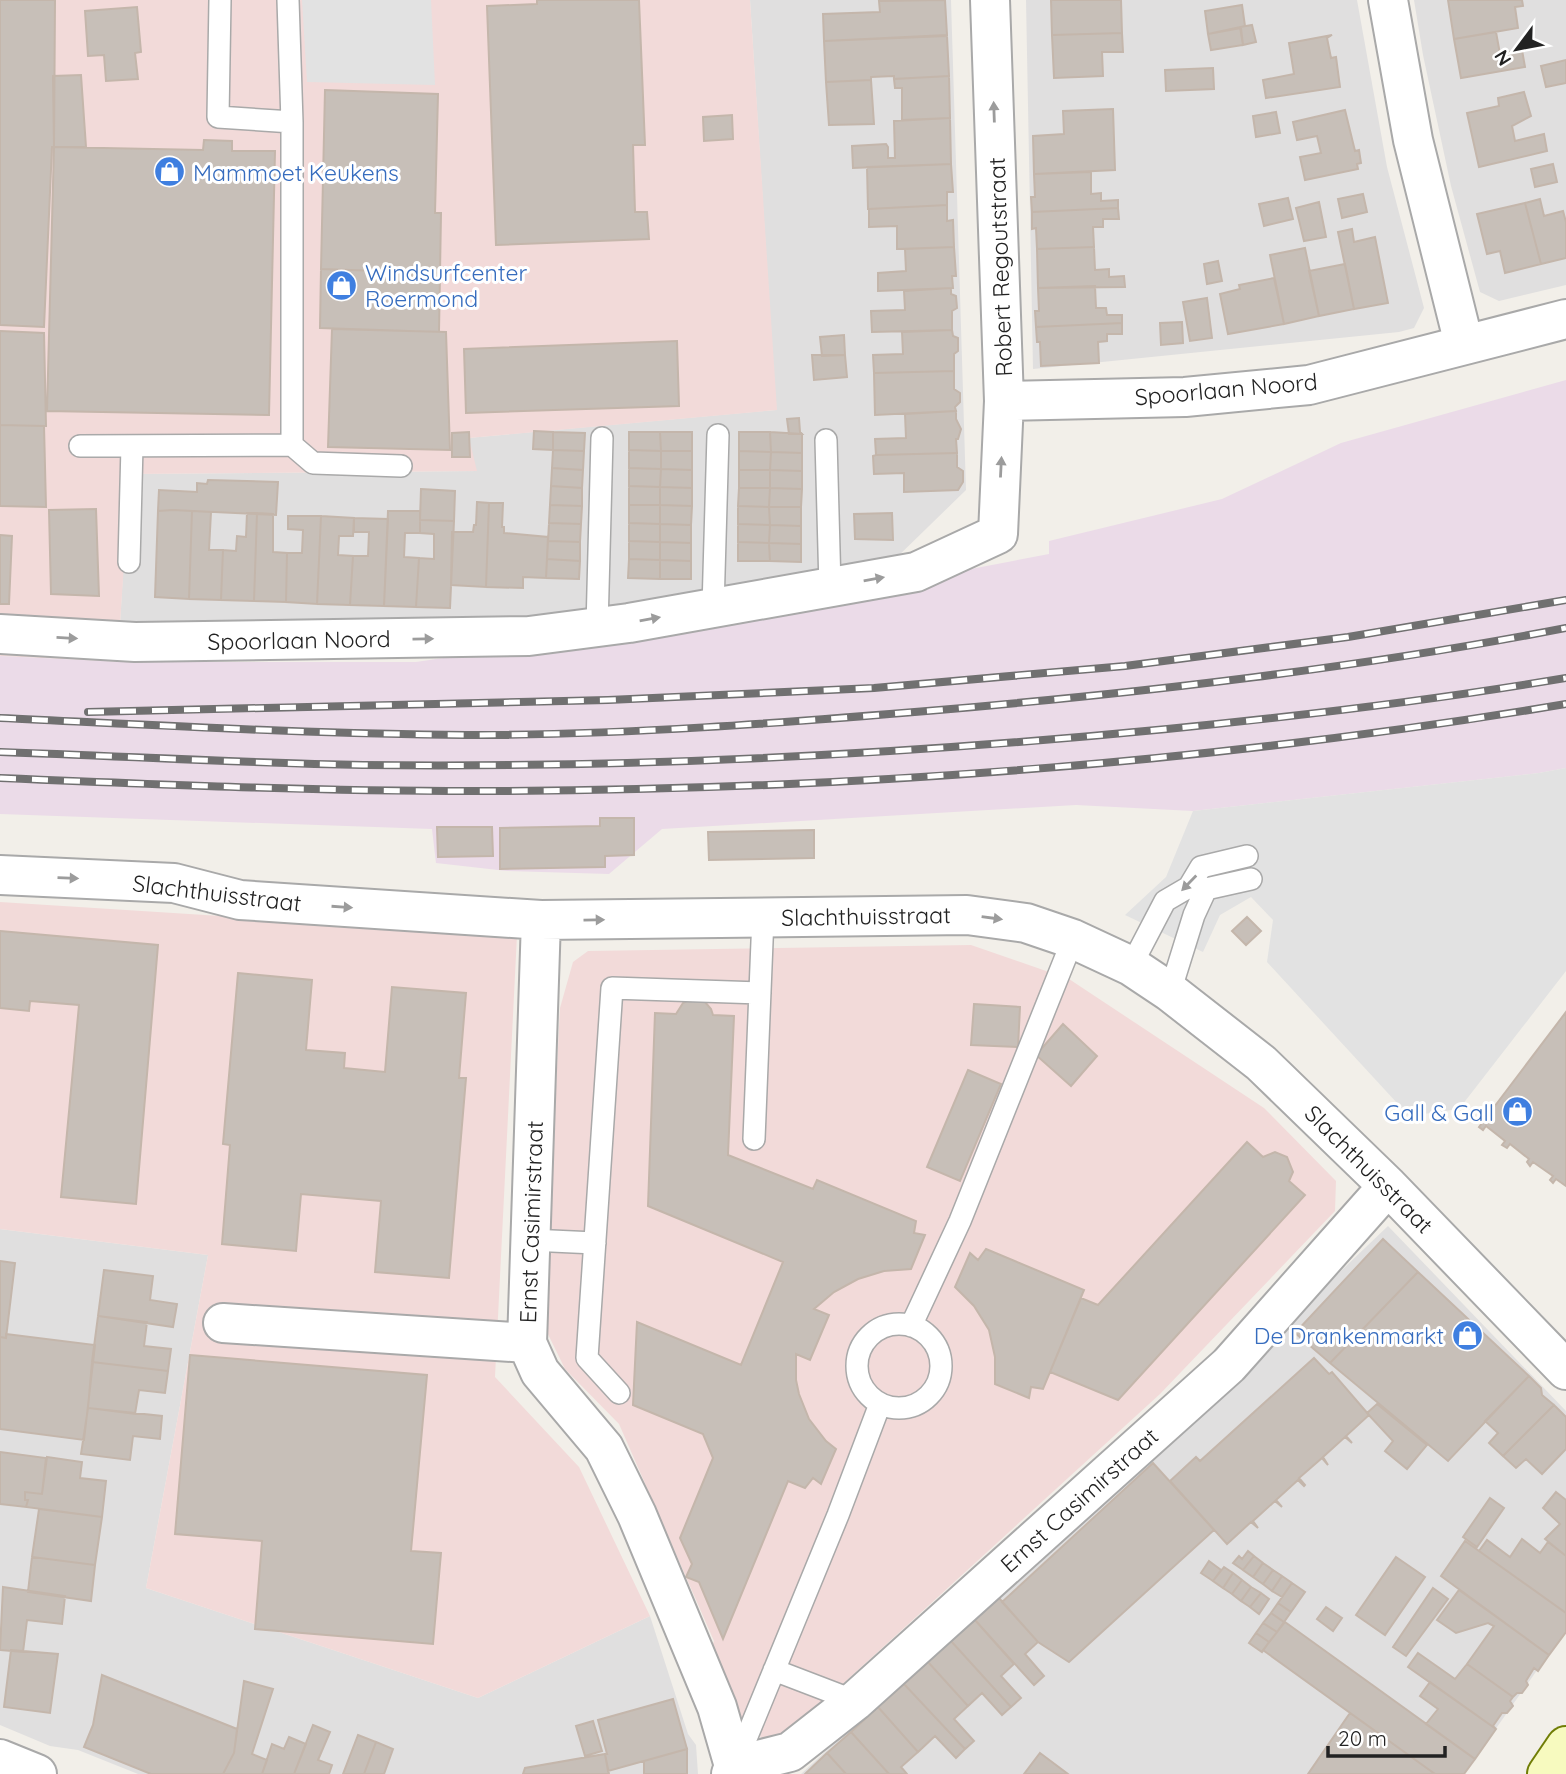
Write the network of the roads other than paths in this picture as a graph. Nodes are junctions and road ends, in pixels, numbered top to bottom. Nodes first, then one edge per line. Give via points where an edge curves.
1 (220, 0) edge
2 (288, 0) edge
3 (990, 0) edge
4 (1388, 0) edge
5 (292, 122) junction
6 (1566, 319) edge
7 (1464, 344) junction
8 (1004, 401) junction
9 (718, 435) dead end
10 (602, 438) dead end
11 (826, 440) dead end
12 (292, 444) junction
13 (80, 446) dead end
14 (132, 446) junction
15 (401, 466) dead end
16 (999, 534) joint
17 (129, 562) dead end
18 (830, 587) junction
19 (713, 608) junction
20 (597, 627) junction
21 (0, 634) edge
22 (1247, 856) dead end
23 (0, 875) edge
24 (1251, 879) dead end
25 (763, 917) junction
26 (541, 920) junction
27 (1073, 939) junction
28 (1130, 967) junction
29 (1170, 992) junction
30 (760, 993) junction
31 (754, 1139) dead end
32 (1388, 1186) junction
33 (530, 1240) junction
34 (595, 1243) junction
35 (223, 1323) dead end
36 (911, 1326) junction
37 (527, 1343) junction
38 (1566, 1370) edge
39 (619, 1393) dead end
40 (880, 1404) junction
41 (774, 1670) junction
42 (855, 1701) junction
43 (1566, 1746) edge
44 (0, 1759) edge
45 (732, 1770) edge
46 (37, 1774) edge
47 (1547, 1774) edge

1 - 5 lane via 218,117
2 - 5 lane
8 -> 3 street, Robert Regoutstraat
4 - 7 street via 1413,140
5 - 12 lane
6 - 7 street, Spoorlaan Noord
7 - 8 street, Spoorlaan Noord via 1309,385 1185,397
16 -> 8 street, Robert Regoutstraat
9 - 19 lane
10 - 20 lane
11 - 18 lane
12 - 14 lane
12 - 15 lane via 313,463
13 - 14 lane
14 - 17 lane
18 -> 16 street, Spoorlaan Noord via 916,572
18 - 19 street, Spoorlaan Noord
20 -> 19 street, Spoorlaan Noord
21 -> 20 street, Spoorlaan Noord via 135,642 529,636
22 -> 28 lane via 1202,867 1189,887 1165,901
23 -> 26 street, Slachthuisstraat via 174,883 240,900
24 - 29 lane via 1206,889
26 -> 25 street, Slachthuisstraat
25 -> 27 street, Slachthuisstraat via 967,915 1026,923
25 - 30 lane
26 - 33 street, Ernst Casimirstraat
27 - 28 street, Slachthuisstraat
27 - 36 lane via 960,1221
28 - 29 street, Slachthuisstraat
29 - 32 street, Slachthuisstraat via 1261,1063
30 - 31 lane
30 - 34 lane via 612,988
32 - 38 street, Slachthuisstraat
32 - 42 street, Ernst Casimirstraat via 1229,1364
33 - 34 lane
33 - 37 street, Ernst Casimirstraat
34 - 39 lane via 587,1358
35 - 37 street
36 - 40 lane via 886,1326 863,1343 858,1356 860,1384
36 - 40 lane via 936,1343 942,1370 939,1384 931,1396 907,1409
37 - 45 street, Ernst Casimirstraat via 540,1372 604,1448 637,1515 717,1707
40 - 41 lane
41 - 42 lane
41 - 45 lane
42 - 45 street, Ernst Casimirstraat via 790,1752
43 - 47 main road
44 - 46 street

